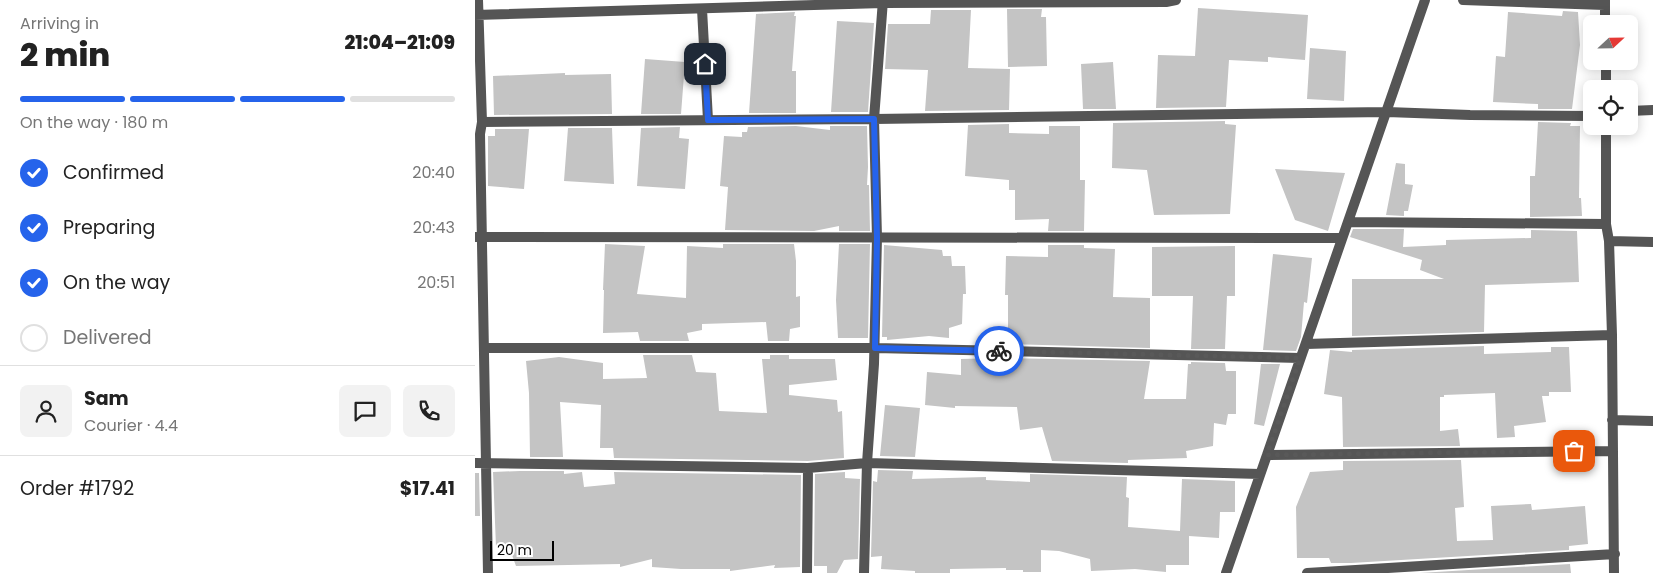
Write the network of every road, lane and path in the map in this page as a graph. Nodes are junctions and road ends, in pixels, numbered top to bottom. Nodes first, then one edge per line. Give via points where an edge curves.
1 (478, 0) edge
2 (1176, 0) edge
3 (1425, 0) edge
4 (1463, 0) edge
5 (883, 1) edge
6 (1605, 3) edge
7 (702, 9) junction
8 (477, 15) edge
9 (1653, 110) edge
10 (1638, 111) edge
11 (1387, 112) junction
12 (1583, 116) edge
13 (874, 119) junction
14 (708, 120) junction
15 (482, 122) junction
16 (478, 134) edge
17 (1607, 135) edge
18 (1348, 222) junction
19 (1606, 224) junction
20 (478, 237) edge
21 (877, 238) junction
22 (1342, 238) junction
23 (1609, 241) junction
24 (1653, 242) edge
25 (1612, 335) junction
26 (1306, 344) junction
27 (875, 348) junction
28 (481, 349) edge
29 (1300, 358) junction
30 (1612, 420) junction
31 (1653, 421) edge
32 (1613, 450) junction
33 (1267, 455) junction
34 (475, 463) edge
35 (487, 463) junction
36 (867, 464) junction
37 (808, 468) junction
38 (1260, 474) junction
39 (1615, 554) junction
40 (488, 573) edge
41 (807, 573) edge
42 (864, 573) edge
43 (1226, 573) edge
44 (1307, 573) edge
45 (1614, 573) edge

1 - 8 street
2 - 5 street
3 - 11 street
4 - 6 street
5 - 7 street
5 - 13 street
7 - 8 street
7 - 14 street
8 - 15 street
9 - 10 street
11 - 12 street
11 - 13 street
11 - 18 street
13 - 14 street
13 - 21 street
14 - 15 street
15 - 16 street
16 - 20 street
17 - 19 street
18 - 19 street
18 - 22 street
19 - 23 street
20 - 21 street
20 - 28 street
21 - 22 street
21 - 27 street
22 - 26 street
23 - 24 street
23 - 25 street
25 - 26 street
25 - 30 street
26 - 29 street
27 - 28 street
27 - 29 street
27 - 36 street
28 - 35 street
29 - 33 street
30 - 31 street
30 - 32 street
32 - 33 street
32 - 39 street
33 - 38 street
34 - 35 street
35 - 37 street
35 - 40 street
36 - 37 street
36 - 38 street
36 - 42 street
37 - 41 street
38 - 43 street
39 - 44 street
39 - 45 street

